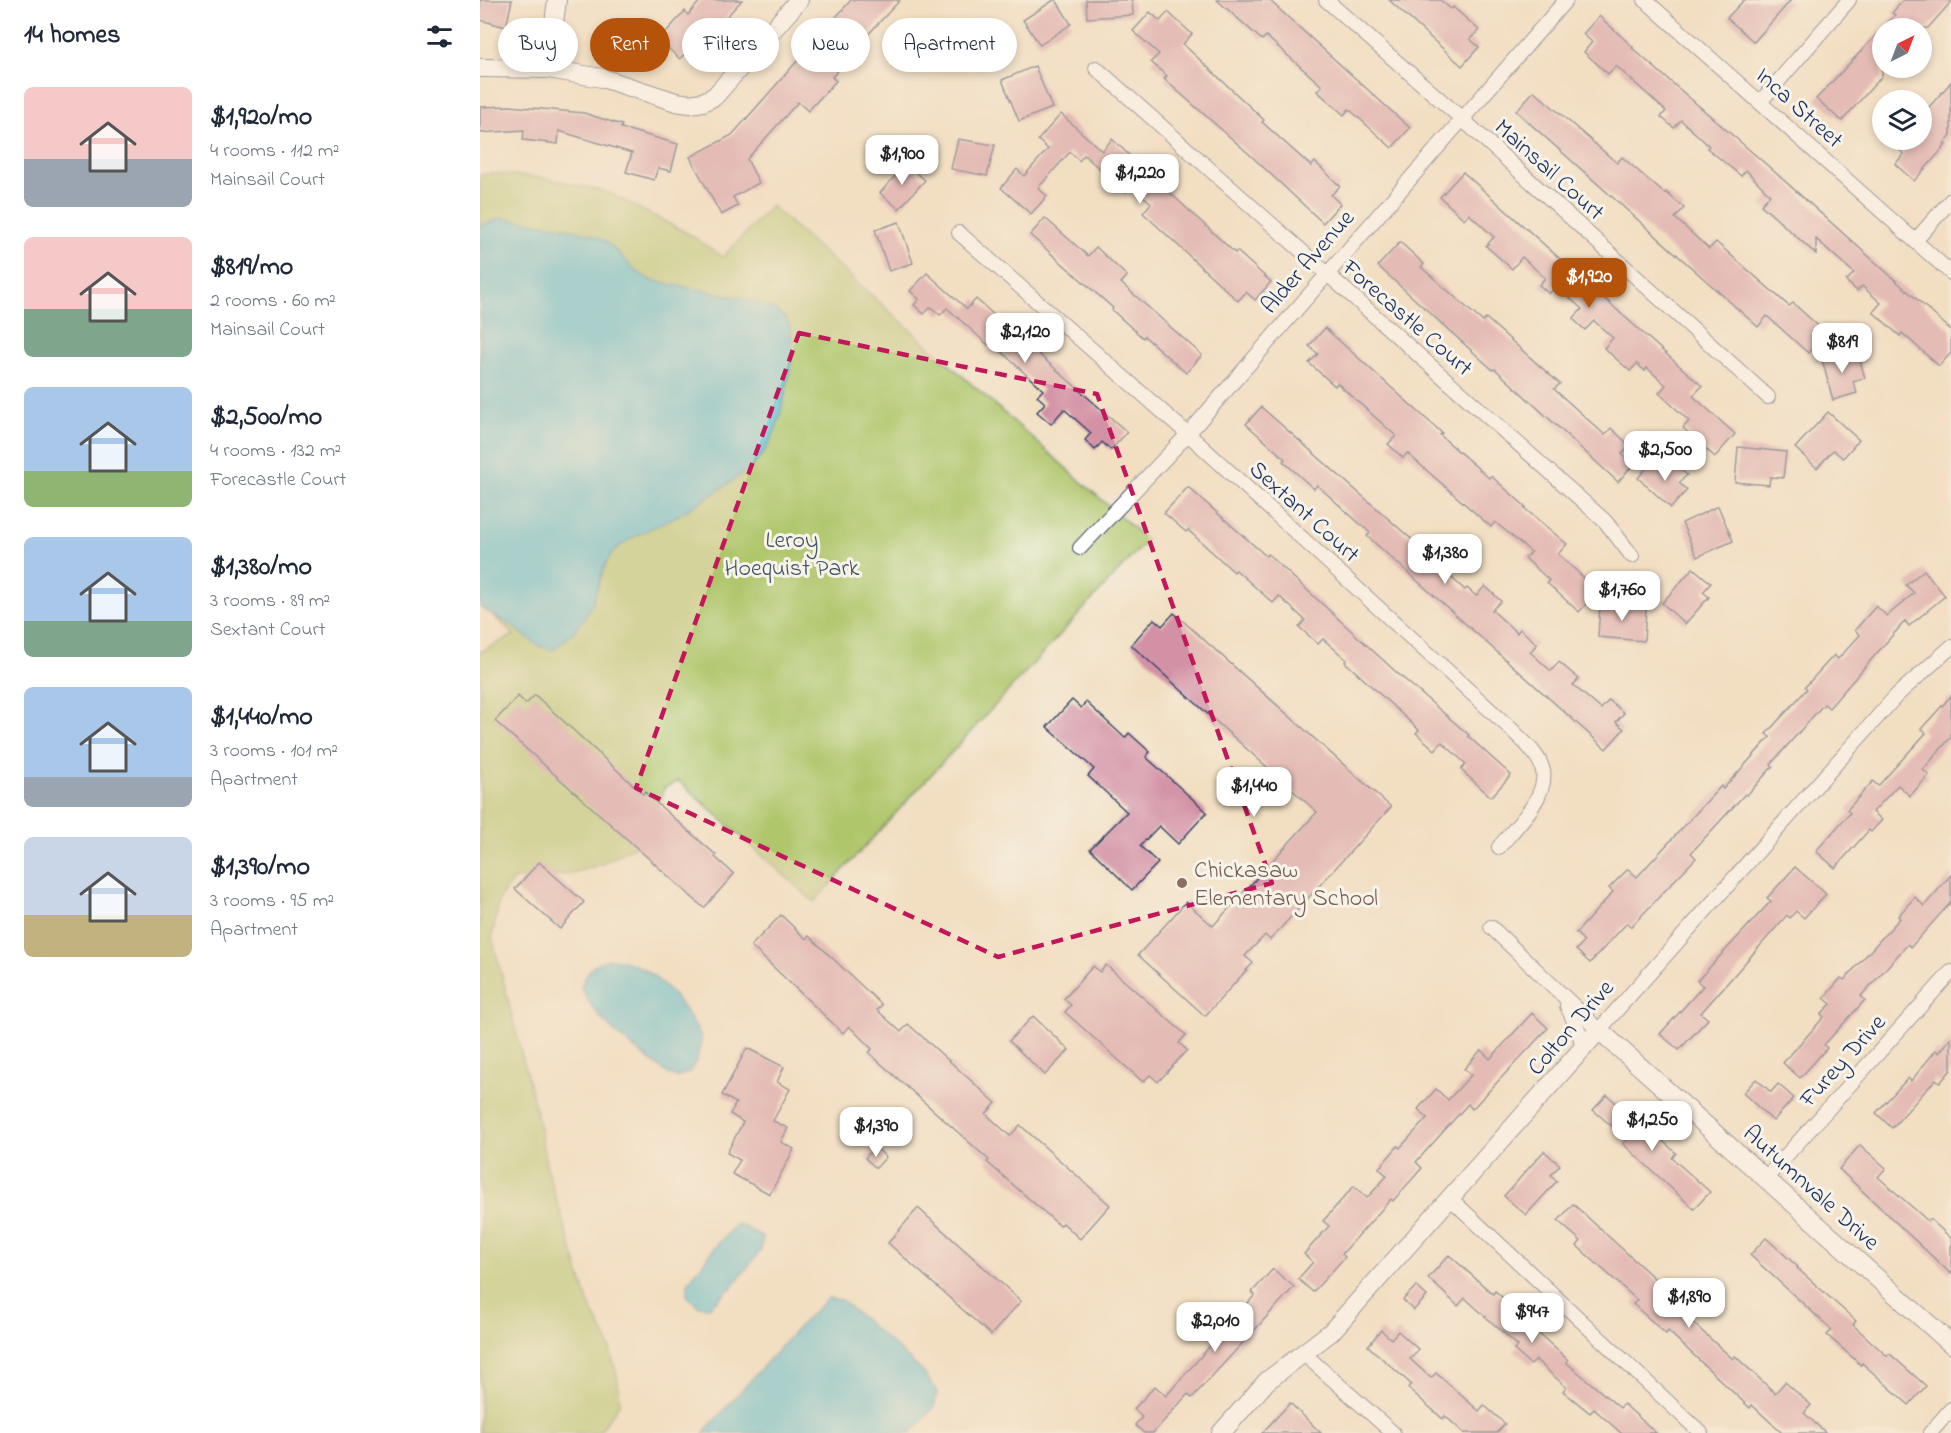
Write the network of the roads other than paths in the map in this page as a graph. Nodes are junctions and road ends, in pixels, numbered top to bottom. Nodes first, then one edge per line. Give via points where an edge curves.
1 (558, 0) edge
2 (799, 0) edge
3 (1326, 0) edge
4 (1566, 0) edge
5 (1646, 0) edge
6 (1849, 0) edge
7 (555, 18) edge
8 (480, 68) edge
9 (498, 68) edge
10 (1096, 68) dead end
11 (566, 72) edge
12 (1761, 101) junction
13 (1461, 118) junction
14 (1951, 200) edge
15 (959, 233) dead end
16 (1915, 242) junction
17 (1951, 273) edge
18 (1326, 274) junction
19 (1768, 397) dead end
20 (1188, 434) junction
21 (1080, 548) dead end
22 (1632, 556) dead end
23 (1951, 647) edge
24 (1499, 847) dead end
25 (1491, 927) dead end
26 (1951, 972) edge
27 (1559, 994) junction
28 (1599, 1030) junction
29 (1582, 1048) junction
30 (1766, 1178) junction
31 (1450, 1199) junction
32 (1951, 1344) edge
33 (1303, 1353) junction
34 (1951, 1409) edge
35 (1221, 1433) edge
36 (1393, 1433) edge
37 (1701, 1433) edge
38 (1930, 1433) edge

1 - 7 street
2 - 11 street via 715,96 703,102 676,102 602,78
3 - 13 street, Mainsail Court
4 - 13 street, Alder Avenue
5 - 12 street, Inca Street
6 - 12 street
8 - 9 street
10 - 18 street, Forecastle Court
12 - 16 street, Inca Street
13 - 18 street, Alder Avenue
13 - 19 street, Mainsail Court
14 - 16 street
15 - 20 street, Sextant Court
16 - 17 street, Inca Street
18 - 20 street, Alder Avenue
18 - 22 street, Forecastle Court via 1605,521
20 - 21 street, Alder Avenue
20 - 24 street, Sextant Court via 1534,752 1543,771 1540,793
23 - 28 street, Colton Drive via 1897,694
25 - 27 street, Autumnvale Drive
26 - 30 street, Furey Drive
27 - 28 street, Autumnvale Drive
27 - 29 street, Autumnvale Drive via 1572,1015
28 - 29 street, Colton Drive
28 - 30 street, Autumnvale Drive
29 - 31 street, Colton Drive
30 - 32 street, Autumnvale Drive
31 - 33 street, Colton Drive via 1331,1332
31 - 37 street
33 - 35 street, Colton Drive via 1267,1381
33 - 36 street
34 - 38 street

